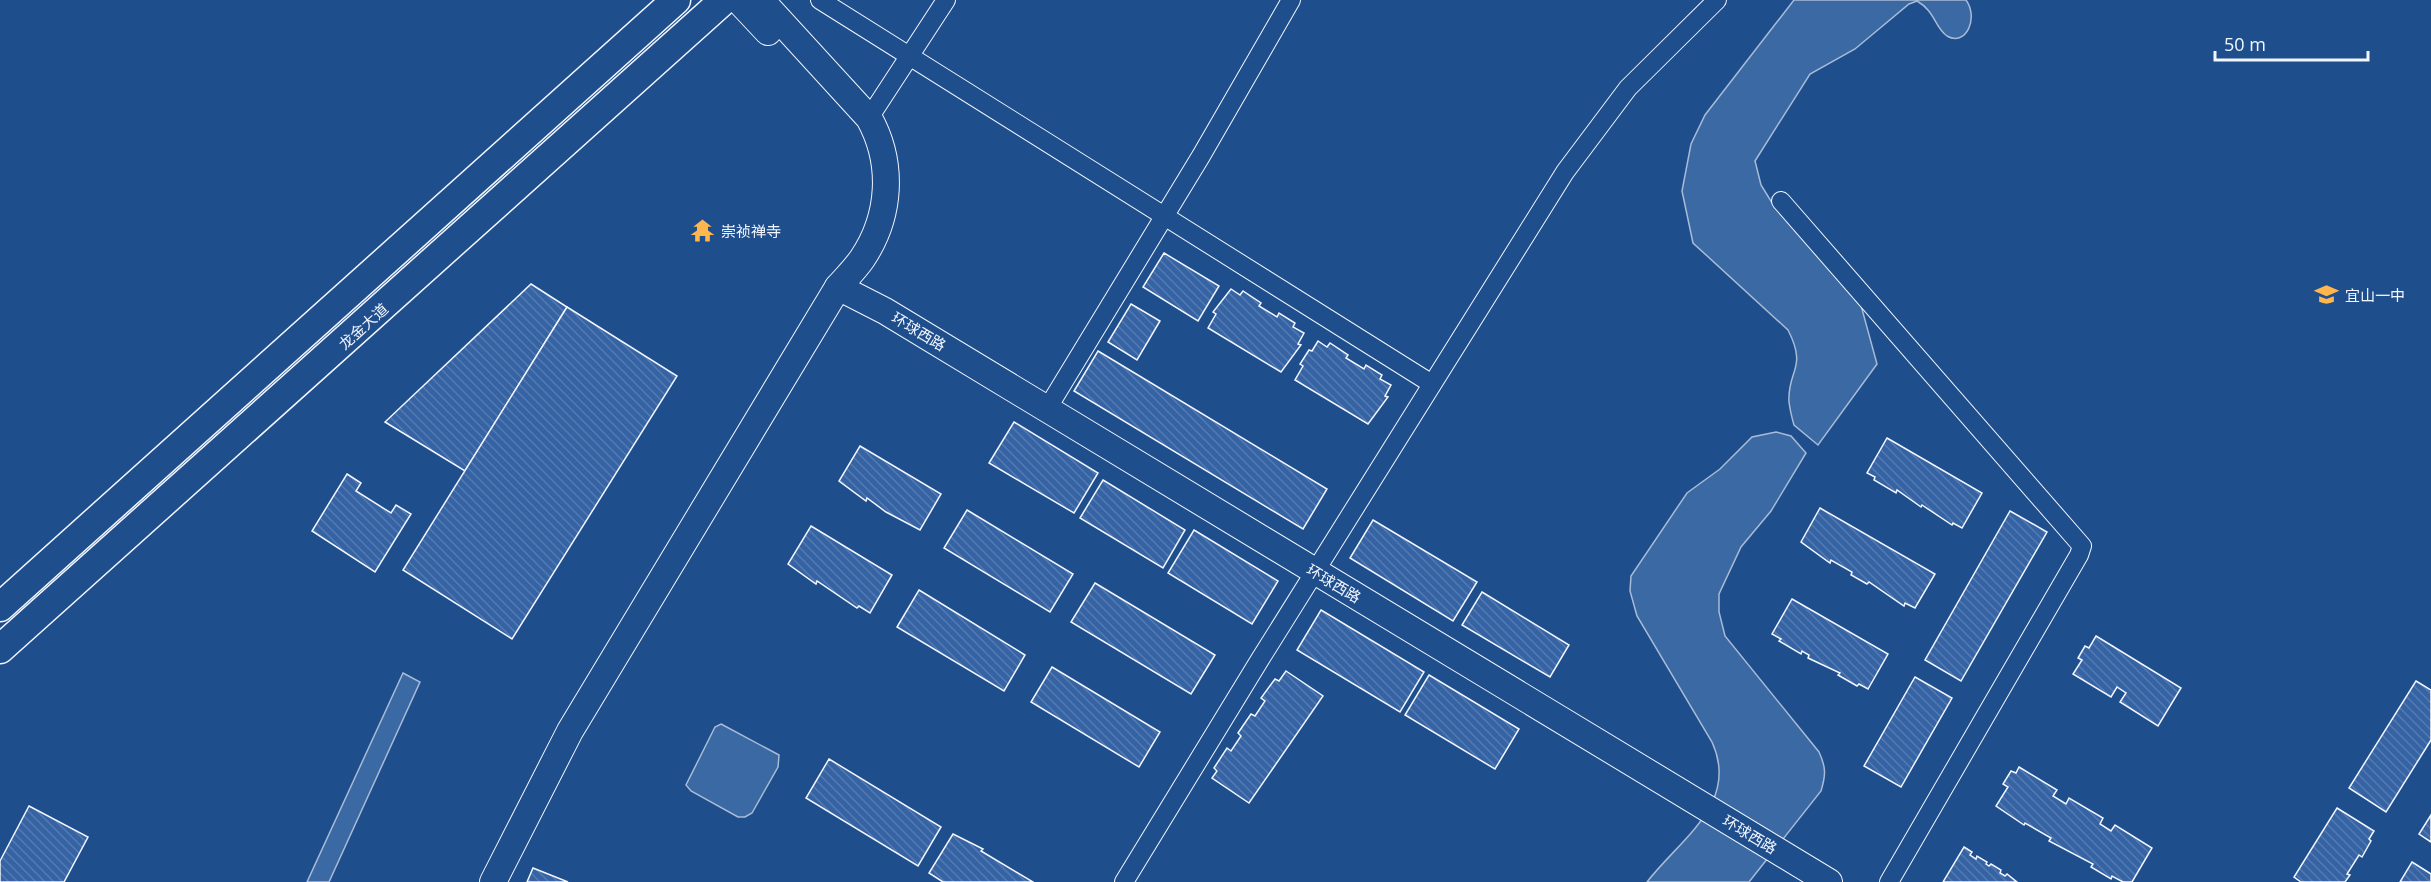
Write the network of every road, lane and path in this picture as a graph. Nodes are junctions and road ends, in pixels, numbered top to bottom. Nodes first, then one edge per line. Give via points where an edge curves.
1 (676, 0) edge
2 (724, 0) edge
3 (738, 0) edge
4 (761, 0) edge
5 (820, 0) edge
6 (946, 0) edge
7 (1291, 0) edge
8 (1717, 0) edge
9 (908, 58) junction
10 (869, 118) junction
11 (1781, 201) dead end
12 (1164, 217) junction
13 (837, 287) junction
14 (1432, 384) junction
15 (1047, 409) junction
16 (1315, 571) junction
17 (0, 607) edge
18 (0, 650) edge
19 (493, 882) edge
20 (1124, 882) edge
21 (1829, 882) edge
22 (1889, 882) edge

1 - 17 main road
2 - 18 main road, 龙金大道
3 - 13 street via 856,129 865,148 870,171 869,195
4 - 10 street
5 - 9 street
6 - 9 street
7 - 12 street
8 - 14 street via 1649,64 1587,141
9 - 10 street
9 - 12 street
10 - 13 street via 885,154 885,198 862,259
11 - 22 street via 2082,546
12 - 14 street
12 - 15 street
13 - 15 street, 环球西路 via 885,311
13 - 19 street via 570,731
14 - 16 street
15 - 16 street, 环球西路
16 - 20 street
16 - 21 street, 环球西路

